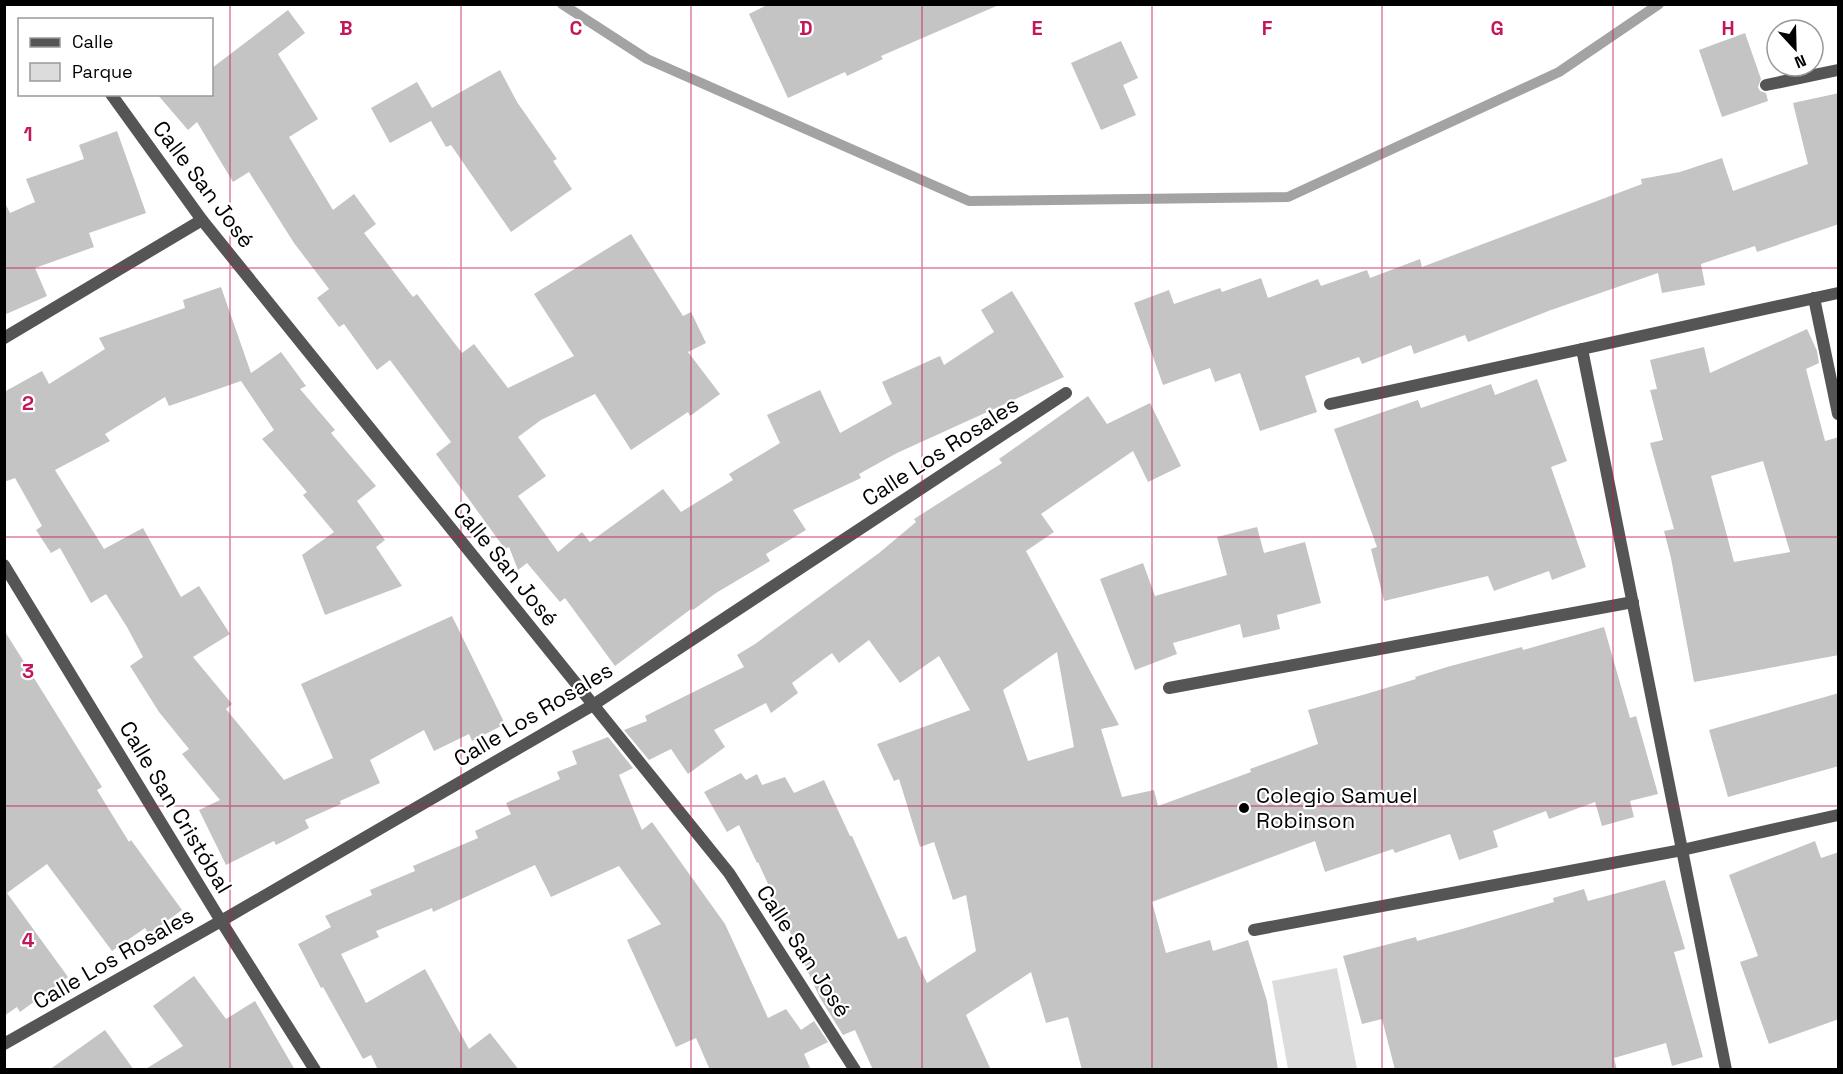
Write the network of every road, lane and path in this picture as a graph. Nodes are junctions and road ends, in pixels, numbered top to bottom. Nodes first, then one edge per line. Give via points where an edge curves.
1 (1839, 70) edge
2 (1766, 85) dead end
3 (112, 96) edge
4 (202, 220) junction
5 (1839, 293) edge
6 (1814, 298) junction
7 (4, 338) edge
8 (1582, 349) junction
9 (1066, 393) dead end
10 (1330, 404) dead end
11 (1839, 414) edge
12 (4, 565) edge
13 (1633, 602) junction
14 (1169, 688) dead end
15 (593, 705) junction
16 (1839, 815) edge
17 (1682, 850) junction
18 (221, 921) junction
19 (1254, 930) dead end
20 (4, 1044) edge
21 (315, 1070) edge
22 (855, 1070) edge
23 (1726, 1070) edge

1 - 2 street
3 - 4 street, Calle San José
4 - 7 street
4 - 15 street, Calle San José
5 - 6 street
6 - 8 street
6 - 11 street
8 - 10 street
8 - 13 street
9 - 15 street, Calle Los Rosales
12 - 18 street, Calle San Cristóbal
13 - 14 street
13 - 17 street
15 - 18 street, Calle Los Rosales
15 - 22 street, Calle San José via 729,873
16 - 17 street
17 - 19 street
17 - 23 street
18 - 20 street, Calle Los Rosales
18 - 21 street, Calle San Cristóbal

